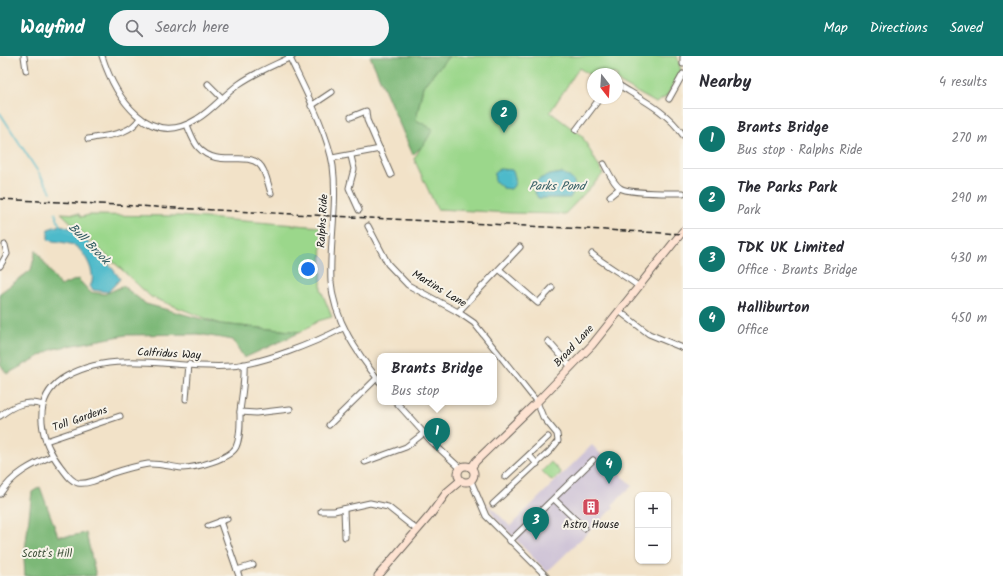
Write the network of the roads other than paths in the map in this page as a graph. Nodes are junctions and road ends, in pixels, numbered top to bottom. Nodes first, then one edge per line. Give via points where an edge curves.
1 (24, 56) edge
2 (102, 56) edge
3 (291, 57) edge
4 (683, 57) edge
5 (683, 64) edge
6 (26, 70) dead end
7 (683, 74) edge
8 (208, 84) dead end
9 (623, 88) edge
10 (332, 92) dead end
11 (222, 98) junction
12 (669, 99) dead end
13 (596, 104) edge
14 (312, 106) junction
15 (351, 117) dead end
16 (140, 118) junction
17 (186, 125) junction
18 (576, 130) dead end
19 (683, 135) edge
20 (88, 139) dead end
21 (380, 149) junction
22 (351, 156) junction
23 (332, 158) junction
24 (604, 164) dead end
25 (391, 175) dead end
26 (620, 188) junction
27 (271, 193) dead end
28 (683, 193) edge
29 (610, 196) dead end
30 (359, 210) dead end
31 (368, 226) dead end
32 (683, 231) edge
33 (5, 245) dead end
34 (520, 247) dead end
35 (592, 254) dead end
36 (0, 266) edge
37 (500, 270) junction
38 (638, 286) junction
39 (552, 288) dead end
40 (619, 311) junction
41 (458, 312) junction
42 (343, 328) junction
43 (548, 341) dead end
44 (683, 348) edge
45 (494, 353) edge
46 (497, 357) edge
47 (189, 364) junction
48 (244, 364) junction
49 (571, 367) junction
50 (377, 377) edge
51 (377, 382) edge
52 (186, 399) dead end
53 (537, 402) junction
54 (43, 405) junction
55 (399, 405) edge
56 (290, 409) dead end
57 (240, 412) junction
58 (0, 416) edge
59 (120, 416) dead end
60 (329, 425) dead end
61 (424, 433) junction
62 (548, 437) dead end
63 (46, 441) junction
64 (529, 455) junction
65 (52, 456) junction
66 (593, 460) dead end
67 (365, 462) dead end
68 (536, 464) junction
69 (460, 468) junction
70 (471, 468) junction
71 (506, 477) dead end
72 (460, 481) junction
73 (471, 481) junction
74 (0, 494) edge
75 (554, 499) junction
76 (493, 504) dead end
77 (344, 509) junction
78 (321, 511) dead end
79 (227, 518) dead end
80 (220, 521) junction
81 (208, 526) dead end
82 (584, 528) dead end
83 (417, 530) junction
84 (345, 536) dead end
85 (510, 541) junction
86 (391, 562) junction
87 (253, 565) dead end
88 (237, 570) junction
89 (239, 576) edge
90 (378, 576) edge
91 (387, 576) edge
92 (546, 576) edge

1 - 6 street
2 - 16 street via 112,82 126,104
3 - 11 street via 251,76
3 - 14 street, Ralphs Ride
4 - 5 street
7 - 12 street
8 - 11 street
9 - 19 street via 674,122
10 - 14 street
11 - 17 street
13 - 18 street
14 - 23 street, Ralphs Ride
15 - 21 street via 366,111 367,120
16 - 17 street via 162,128
16 - 20 street via 128,131
17 - 27 street via 198,146 206,154 223,160 254,161 260,165
21 - 22 street
21 - 25 street
22 - 23 street
22 - 30 street via 354,169 349,188
23 - 42 street, Ralphs Ride via 335,188 331,283
24 - 26 street
26 - 28 street via 632,191
26 - 29 street
31 - 41 street, Martins Lane via 388,264 408,285
32 - 38 street, Broad Lane
33 - 36 street via 6,254
34 - 37 street
35 - 38 street
37 - 39 street via 538,303
37 - 41 street
38 - 40 street, Broad Lane
40 - 44 street via 649,334
40 - 49 street, Broad Lane
41 - 45 street, Martins Lane via 474,323
42 - 48 street, Calfridus Way via 305,345
42 - 50 street, Ralphs Ride
43 - 49 street
46 - 53 street, Martins Lane
47 - 48 street, Calfridus Way
47 - 52 street
47 - 54 street, Calfridus Way via 147,361 74,372 61,380
48 - 57 street
49 - 53 street, Broad Lane
51 - 60 street
53 - 68 street, Martins Lane via 543,417 557,434 558,441
53 - 70 street, Broad Lane via 481,455
54 - 58 street via 34,402 23,403
54 - 63 street via 41,417
55 - 61 street
56 - 57 street
57 - 65 street via 238,439 233,452 197,466 184,468 150,464 125,469 85,483 77,483 69,478
59 - 63 street, Toll Gardens
61 - 67 street via 406,447
61 - 69 street
62 - 64 street
63 - 65 street
64 - 68 street
64 - 71 street
65 - 74 street via 30,465 6,485
66 - 75 street
68 - 76 street via 509,486
69 - 70 street
69 - 72 street via 457,476
70 - 73 street via 474,474
72 - 73 street
72 - 83 street via 447,492
73 - 85 street via 486,516
75 - 82 street
75 - 85 street
77 - 78 street
77 - 83 street via 370,503 388,508
77 - 84 street
79 - 80 street
80 - 81 street
80 - 88 street
83 - 86 street
85 - 92 street
86 - 90 street
86 - 91 street
87 - 88 street
88 - 89 street

